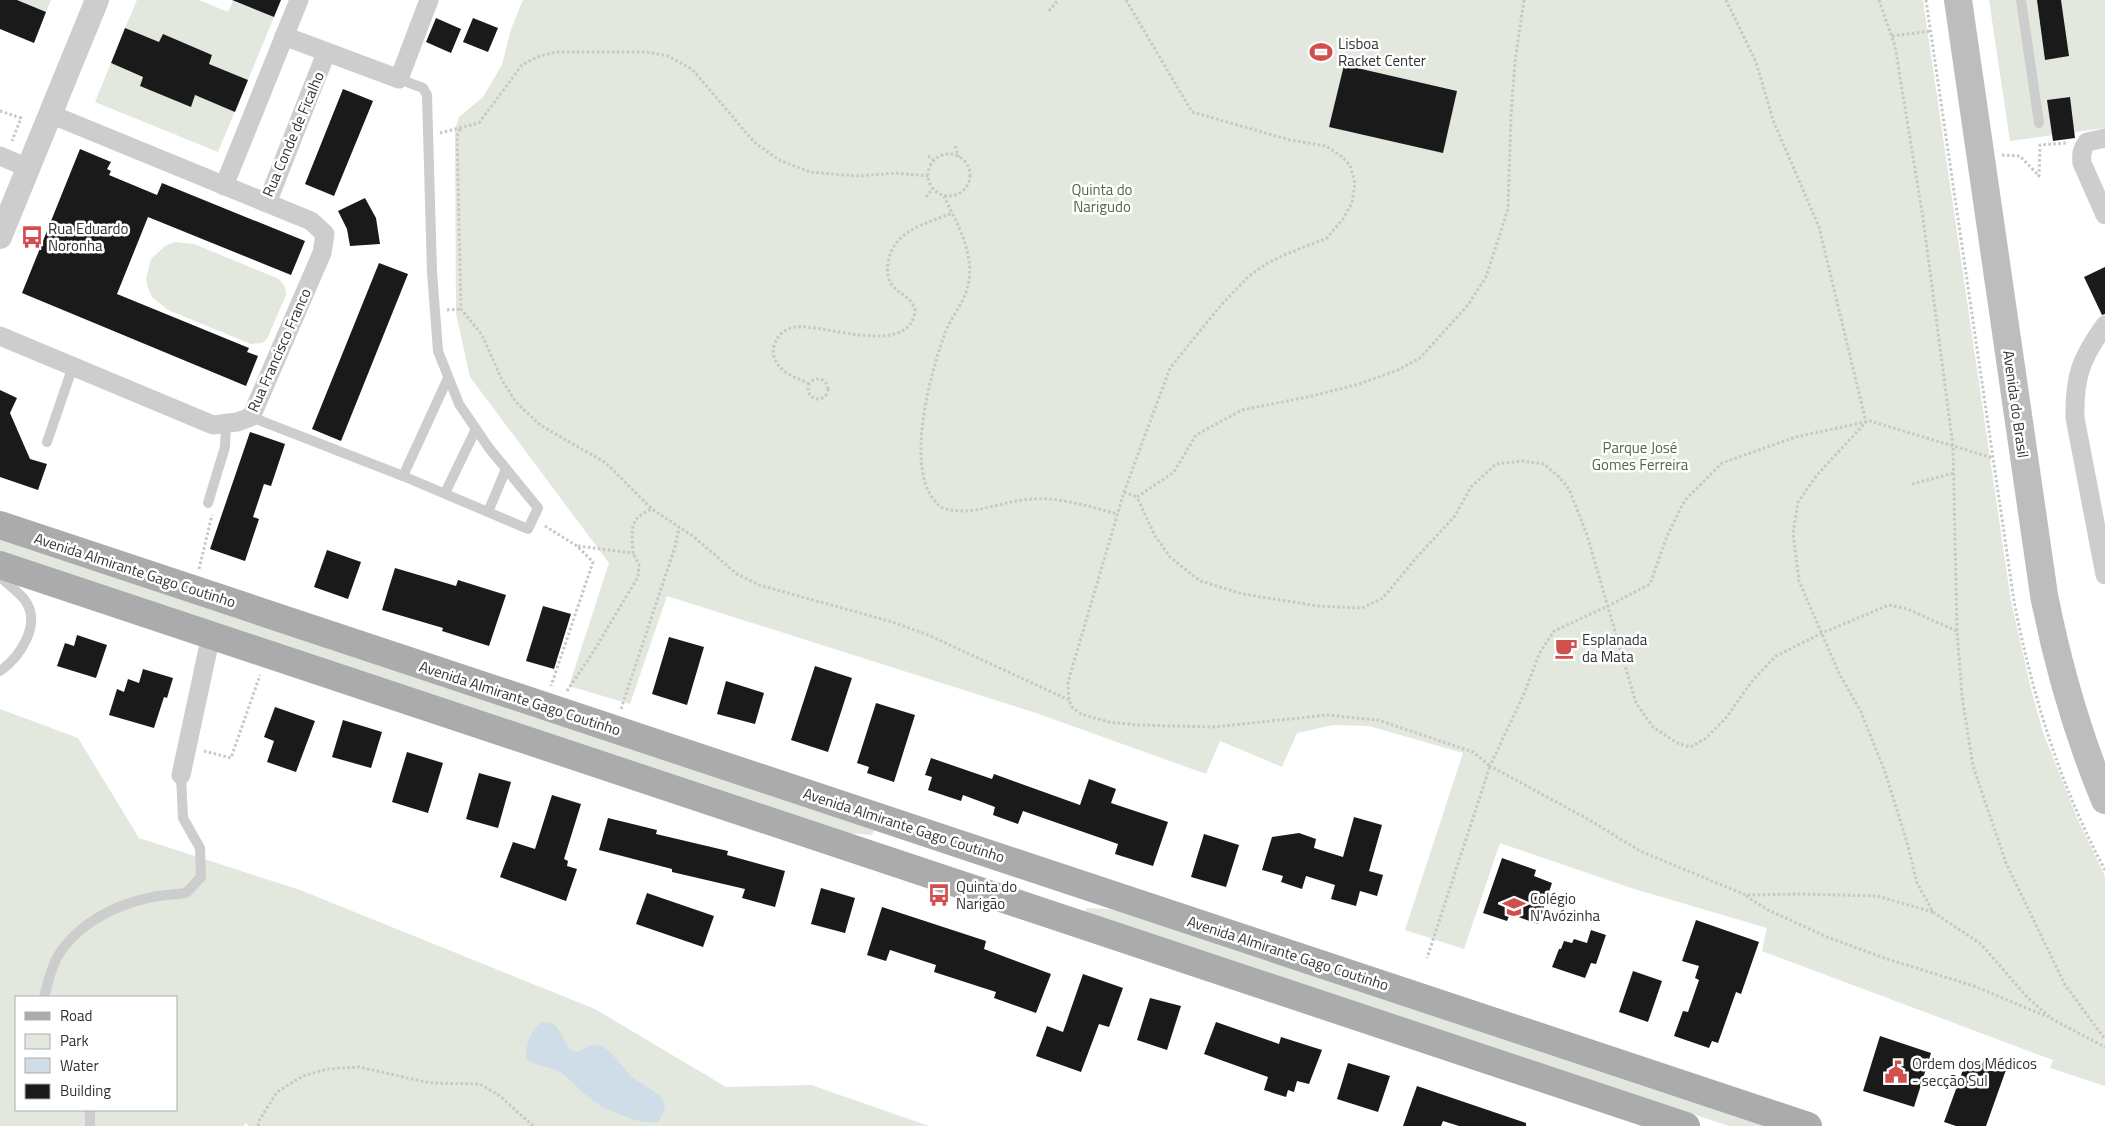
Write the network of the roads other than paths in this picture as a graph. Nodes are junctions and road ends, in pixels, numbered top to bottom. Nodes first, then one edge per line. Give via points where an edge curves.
1 (97, 0) edge
2 (299, 0) edge
3 (429, 0) edge
4 (1958, 0) edge
5 (2021, 0) edge
6 (284, 36) junction
7 (326, 53) junction
8 (399, 79) junction
9 (50, 114) junction
10 (2039, 124) dead end
11 (2096, 140) edge
12 (2, 157) edge
13 (28, 168) junction
14 (224, 186) junction
15 (267, 203) junction
16 (2105, 215) edge
17 (0, 237) edge
18 (2105, 326) edge
19 (0, 336) edge
20 (73, 366) junction
21 (448, 378) junction
22 (251, 417) junction
23 (226, 423) junction
24 (476, 429) junction
25 (47, 442) dead end
26 (506, 469) junction
27 (403, 476) junction
28 (445, 493) junction
29 (208, 503) road end
30 (488, 512) junction
31 (0, 525) edge
32 (0, 565) edge
33 (2105, 575) edge
34 (0, 577) edge
35 (211, 635) junction
36 (0, 671) edge
37 (183, 766) joint
38 (2105, 800) edge
39 (966, 846) junction
40 (1006, 860) junction
41 (955, 883) junction
42 (995, 896) junction
43 (44, 996) edge
44 (90, 1111) edge
45 (90, 1126) edge
46 (1686, 1126) edge
47 (1808, 1126) edge

1 - 9 street
2 - 6 street
3 - 8 street
4 - 38 main road, Avenida do Brasil via 2044,595 2075,722
5 - 10 lane
6 - 7 street
6 - 14 street
7 - 8 street
7 - 15 street, Rua Conde de Ficalho
8 - 21 lane via 423,88 427,96 433,291 438,351
9 - 13 street
9 - 14 street, Rua Conde de Ficalho
11 - 16 street via 2082,148 2082,163
12 - 13 street
13 - 17 street
14 - 15 street, Rua Conde de Ficalho
15 - 22 street, Rua Francisco Franco via 311,221 325,234 322,253
18 - 33 street via 2078,372 2074,394 2075,418
19 - 20 street, Rua Francisco Franco
20 - 23 street, Rua Francisco Franco via 213,425
20 - 25 lane
21 - 24 lane via 459,404
21 - 27 lane
22 - 23 street, Rua Francisco Franco
22 - 27 lane
23 - 29 lane via 225,447
24 - 26 lane
24 - 28 lane
26 - 30 lane
26 - 30 lane via 538,508 528,529
27 - 28 lane
28 - 30 lane
31 - 39 main road, Avenida Almirante Gago Coutinho
32 - 35 main road
34 - 36 lane via 24,599 30,615 24,646
35 - 37 street
35 - 41 main road
37 - 43 lane via 183,818 200,848 200,877 186,893 145,898 122,905 85,925 61,951
39 - 40 main road, Avenida Almirante Gago Coutinho
39 - 41 main road
40 - 42 main road
40 - 47 main road, Avenida Almirante Gago Coutinho
41 - 42 main road
42 - 46 main road
44 - 45 lane

